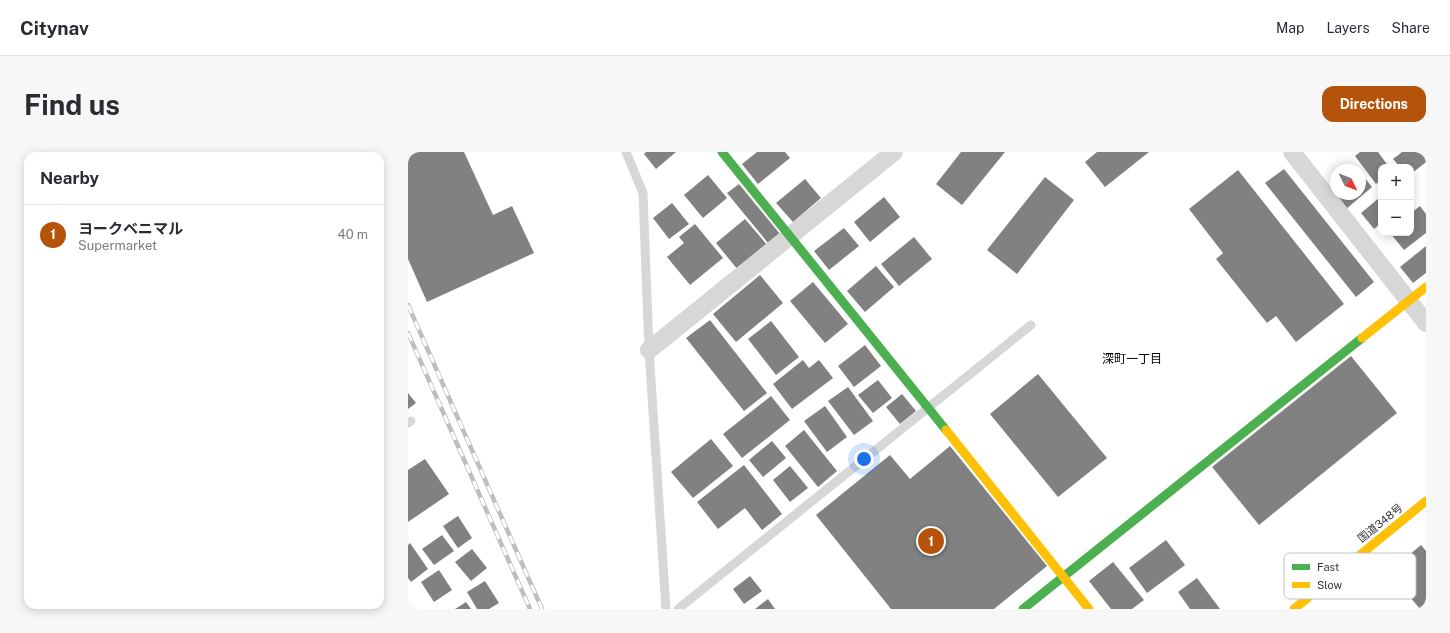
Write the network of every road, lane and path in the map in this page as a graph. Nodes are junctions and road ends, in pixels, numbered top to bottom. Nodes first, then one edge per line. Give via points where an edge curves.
1 (626, 152) edge
2 (722, 152) edge
3 (894, 152) edge
4 (1292, 152) edge
5 (790, 235) junction
6 (1426, 287) edge
7 (1408, 301) junction
8 (1426, 323) edge
9 (1031, 325) dead end
10 (649, 350) junction
11 (928, 408) junction
12 (1426, 501) edge
13 (1362, 553) edge
14 (1064, 577) junction
15 (1306, 599) edge
16 (666, 609) edge
17 (678, 609) edge
18 (1023, 609) edge
19 (1089, 609) edge
20 (1294, 609) edge

1 - 10 lane via 643,193
2 - 5 main road
3 - 5 street
4 - 7 street
5 - 10 street
5 - 11 main road
6 - 7 main road
7 - 8 street
7 - 14 main road
9 - 11 lane
10 - 16 lane
11 - 14 main road
11 - 17 lane
12 - 13 main road, 国道348号
14 - 18 main road
14 - 19 main road
15 - 20 main road, 国道348号

